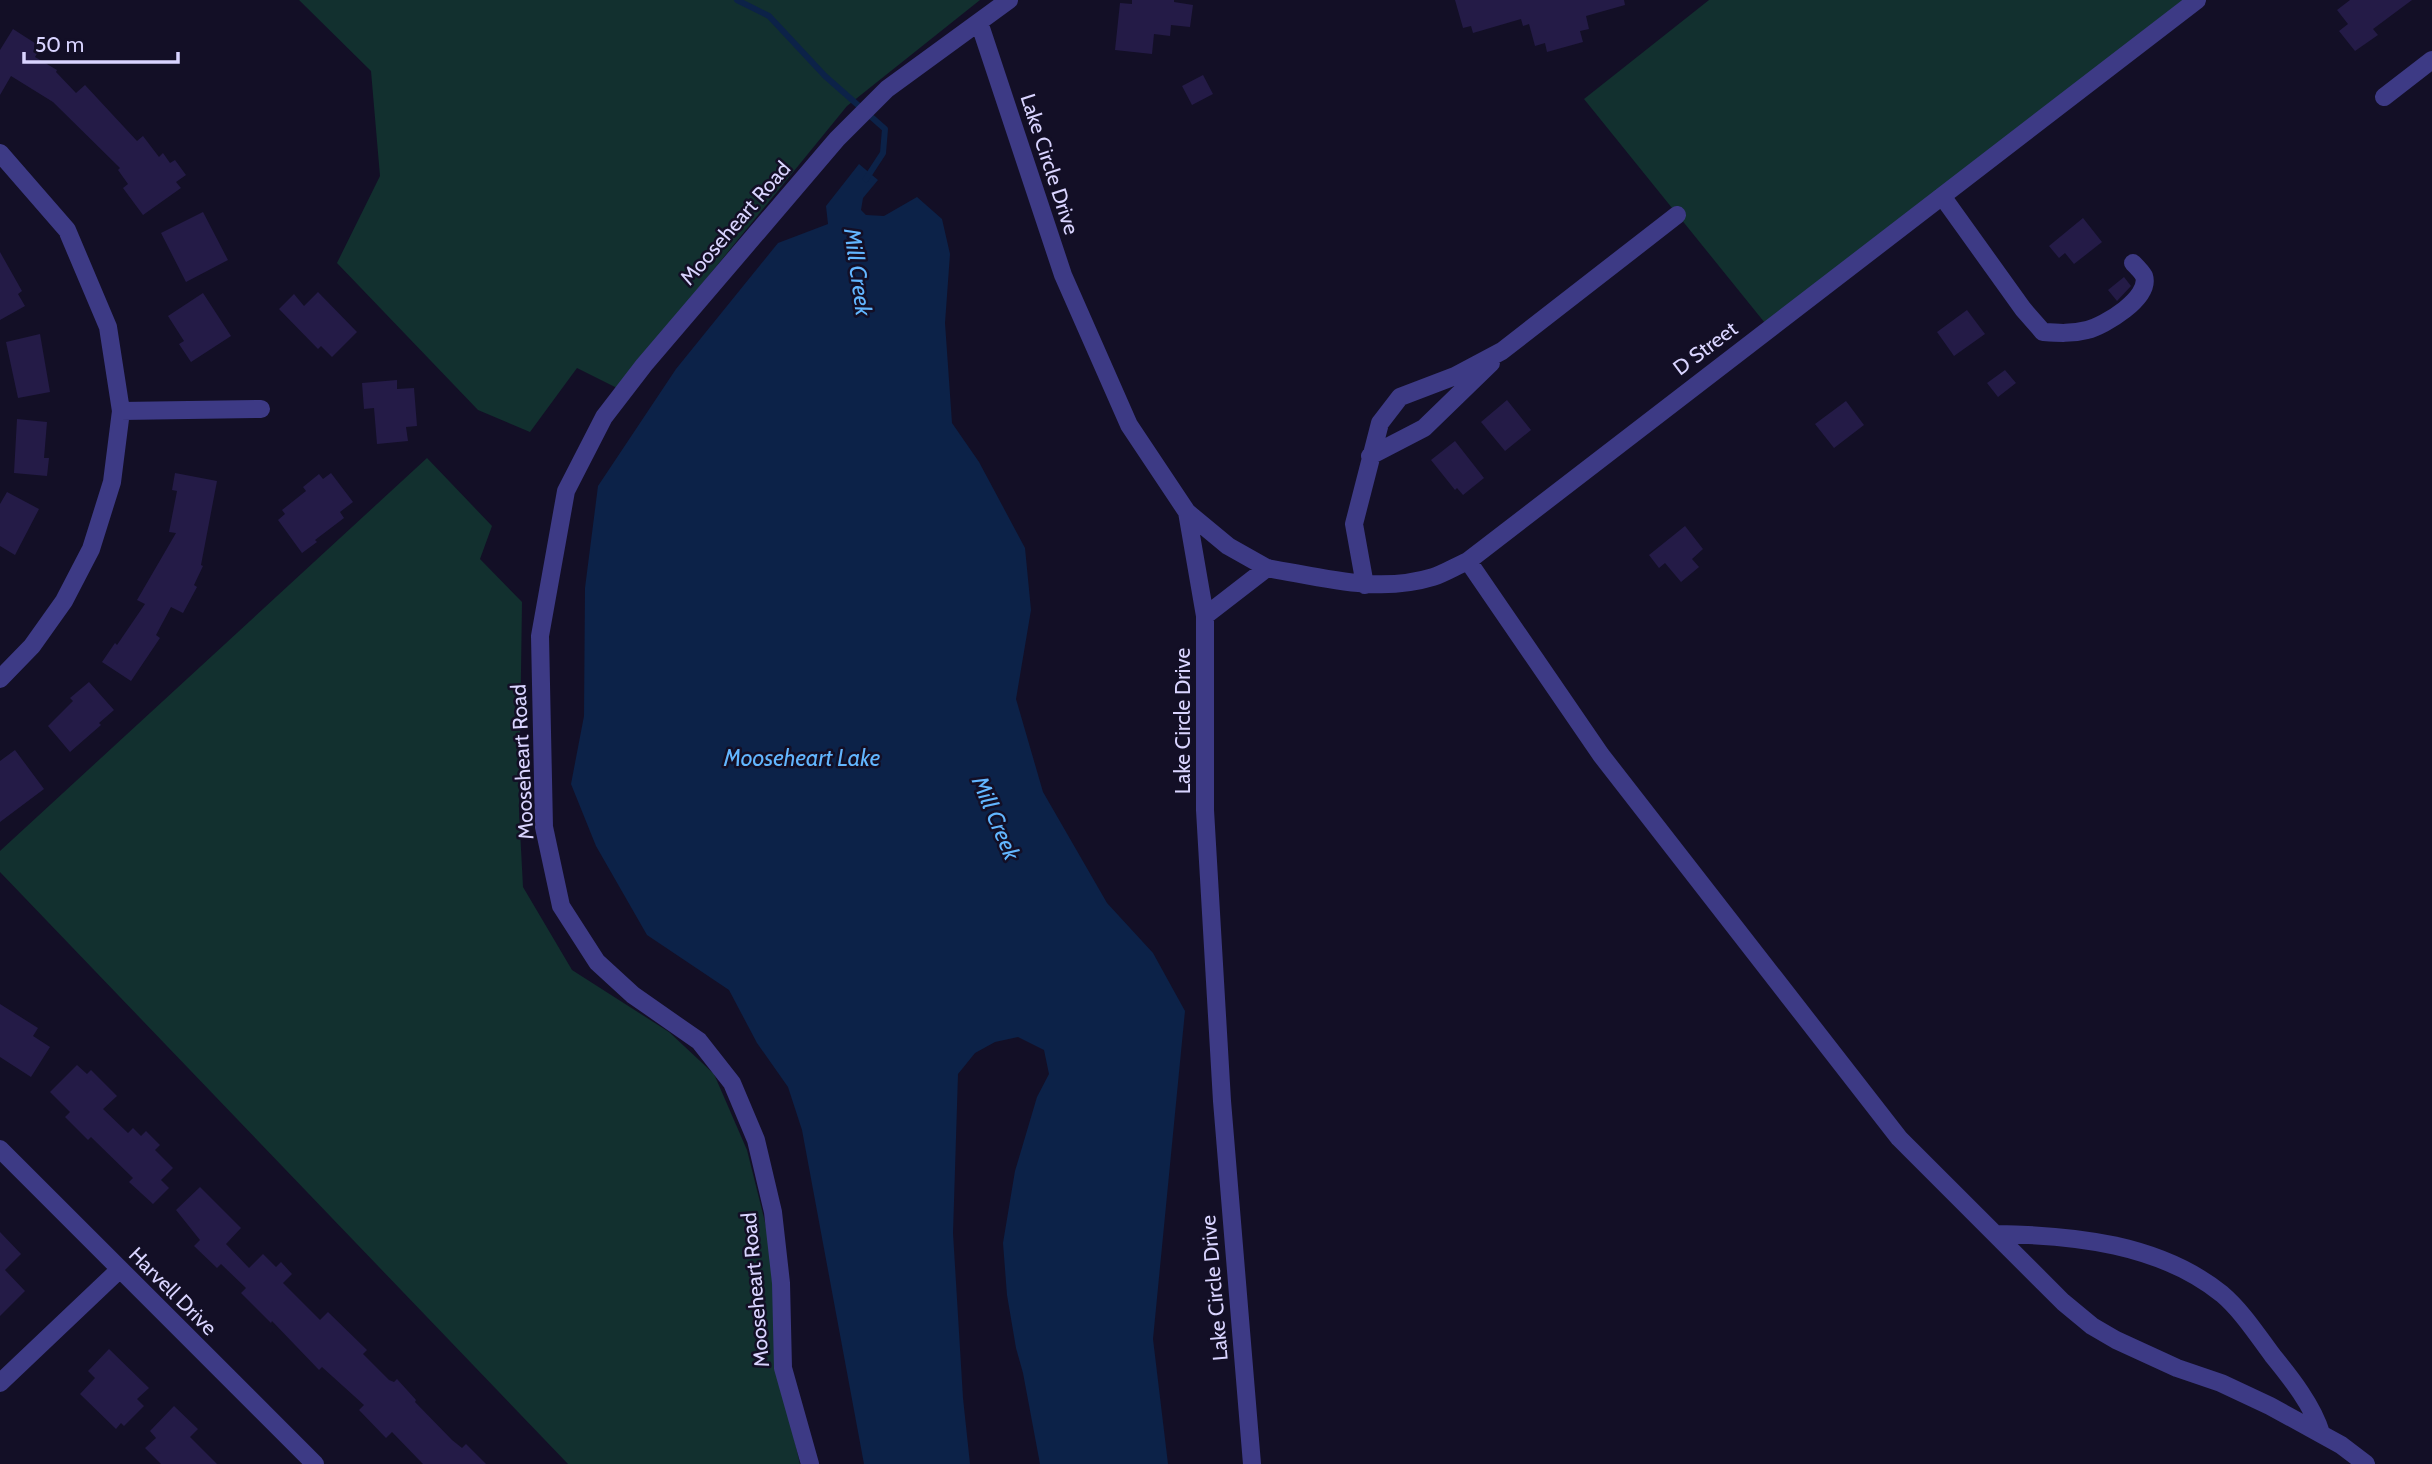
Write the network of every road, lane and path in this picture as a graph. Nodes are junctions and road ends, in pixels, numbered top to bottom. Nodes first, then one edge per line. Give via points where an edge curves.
1 (1009, 0) edge
2 (2197, 0) edge
3 (979, 22) junction
4 (2432, 61) edge
5 (2384, 97) dead end
6 (0, 153) edge
7 (1942, 196) junction
8 (1677, 215) dead end
9 (2133, 262) dead end
10 (1502, 351) junction
11 (261, 409) dead end
12 (121, 411) junction
13 (1370, 456) junction
14 (1187, 513) junction
15 (1468, 561) junction
16 (1267, 568) junction
17 (1365, 584) junction
18 (1205, 616) junction
19 (0, 679) edge
20 (0, 1149) edge
21 (1997, 1234) junction
22 (119, 1270) junction
23 (0, 1384) edge
24 (2321, 1433) junction
25 (2367, 1463) edge
26 (315, 1464) edge
27 (810, 1464) edge
28 (1252, 1464) edge

1 - 3 street, Mooseheart Road
2 - 7 street, D Street
3 - 14 street, Lake Circle Drive via 1063,275 1129,425
3 - 27 street, Mooseheart Road via 887,89 838,139 604,417 566,491 540,636 544,827 561,906 597,962 633,995 699,1041 732,1083 757,1140 773,1212 783,1368
4 - 5 street
6 - 12 street via 67,230 108,327
7 - 9 street via 2043,332 2087,330 2116,317 2144,284 2144,276
7 - 15 street, D Street
8 - 10 street
10 - 13 street via 1424,428
10 - 13 street via 1400,397 1380,423
11 - 12 street
12 - 19 street via 112,482 91,548 64,601 32,646
13 - 17 street via 1354,524
14 - 16 street via 1228,546
14 - 18 street, Lake Circle Drive
15 - 17 street, D Street via 1399,584
15 - 21 street via 1601,755 1890,1127
16 - 17 street, D Street
16 - 18 street
18 - 28 street, Lake Circle Drive via 1205,810 1222,1101
20 - 22 street, Harvell Drive
21 - 24 street via 2092,1326 2177,1368 2221,1382
21 - 24 street via 2113,1245 2188,1273 2222,1295 2251,1327 2317,1419
22 - 23 street
22 - 26 street, Harvell Drive
24 - 25 street

